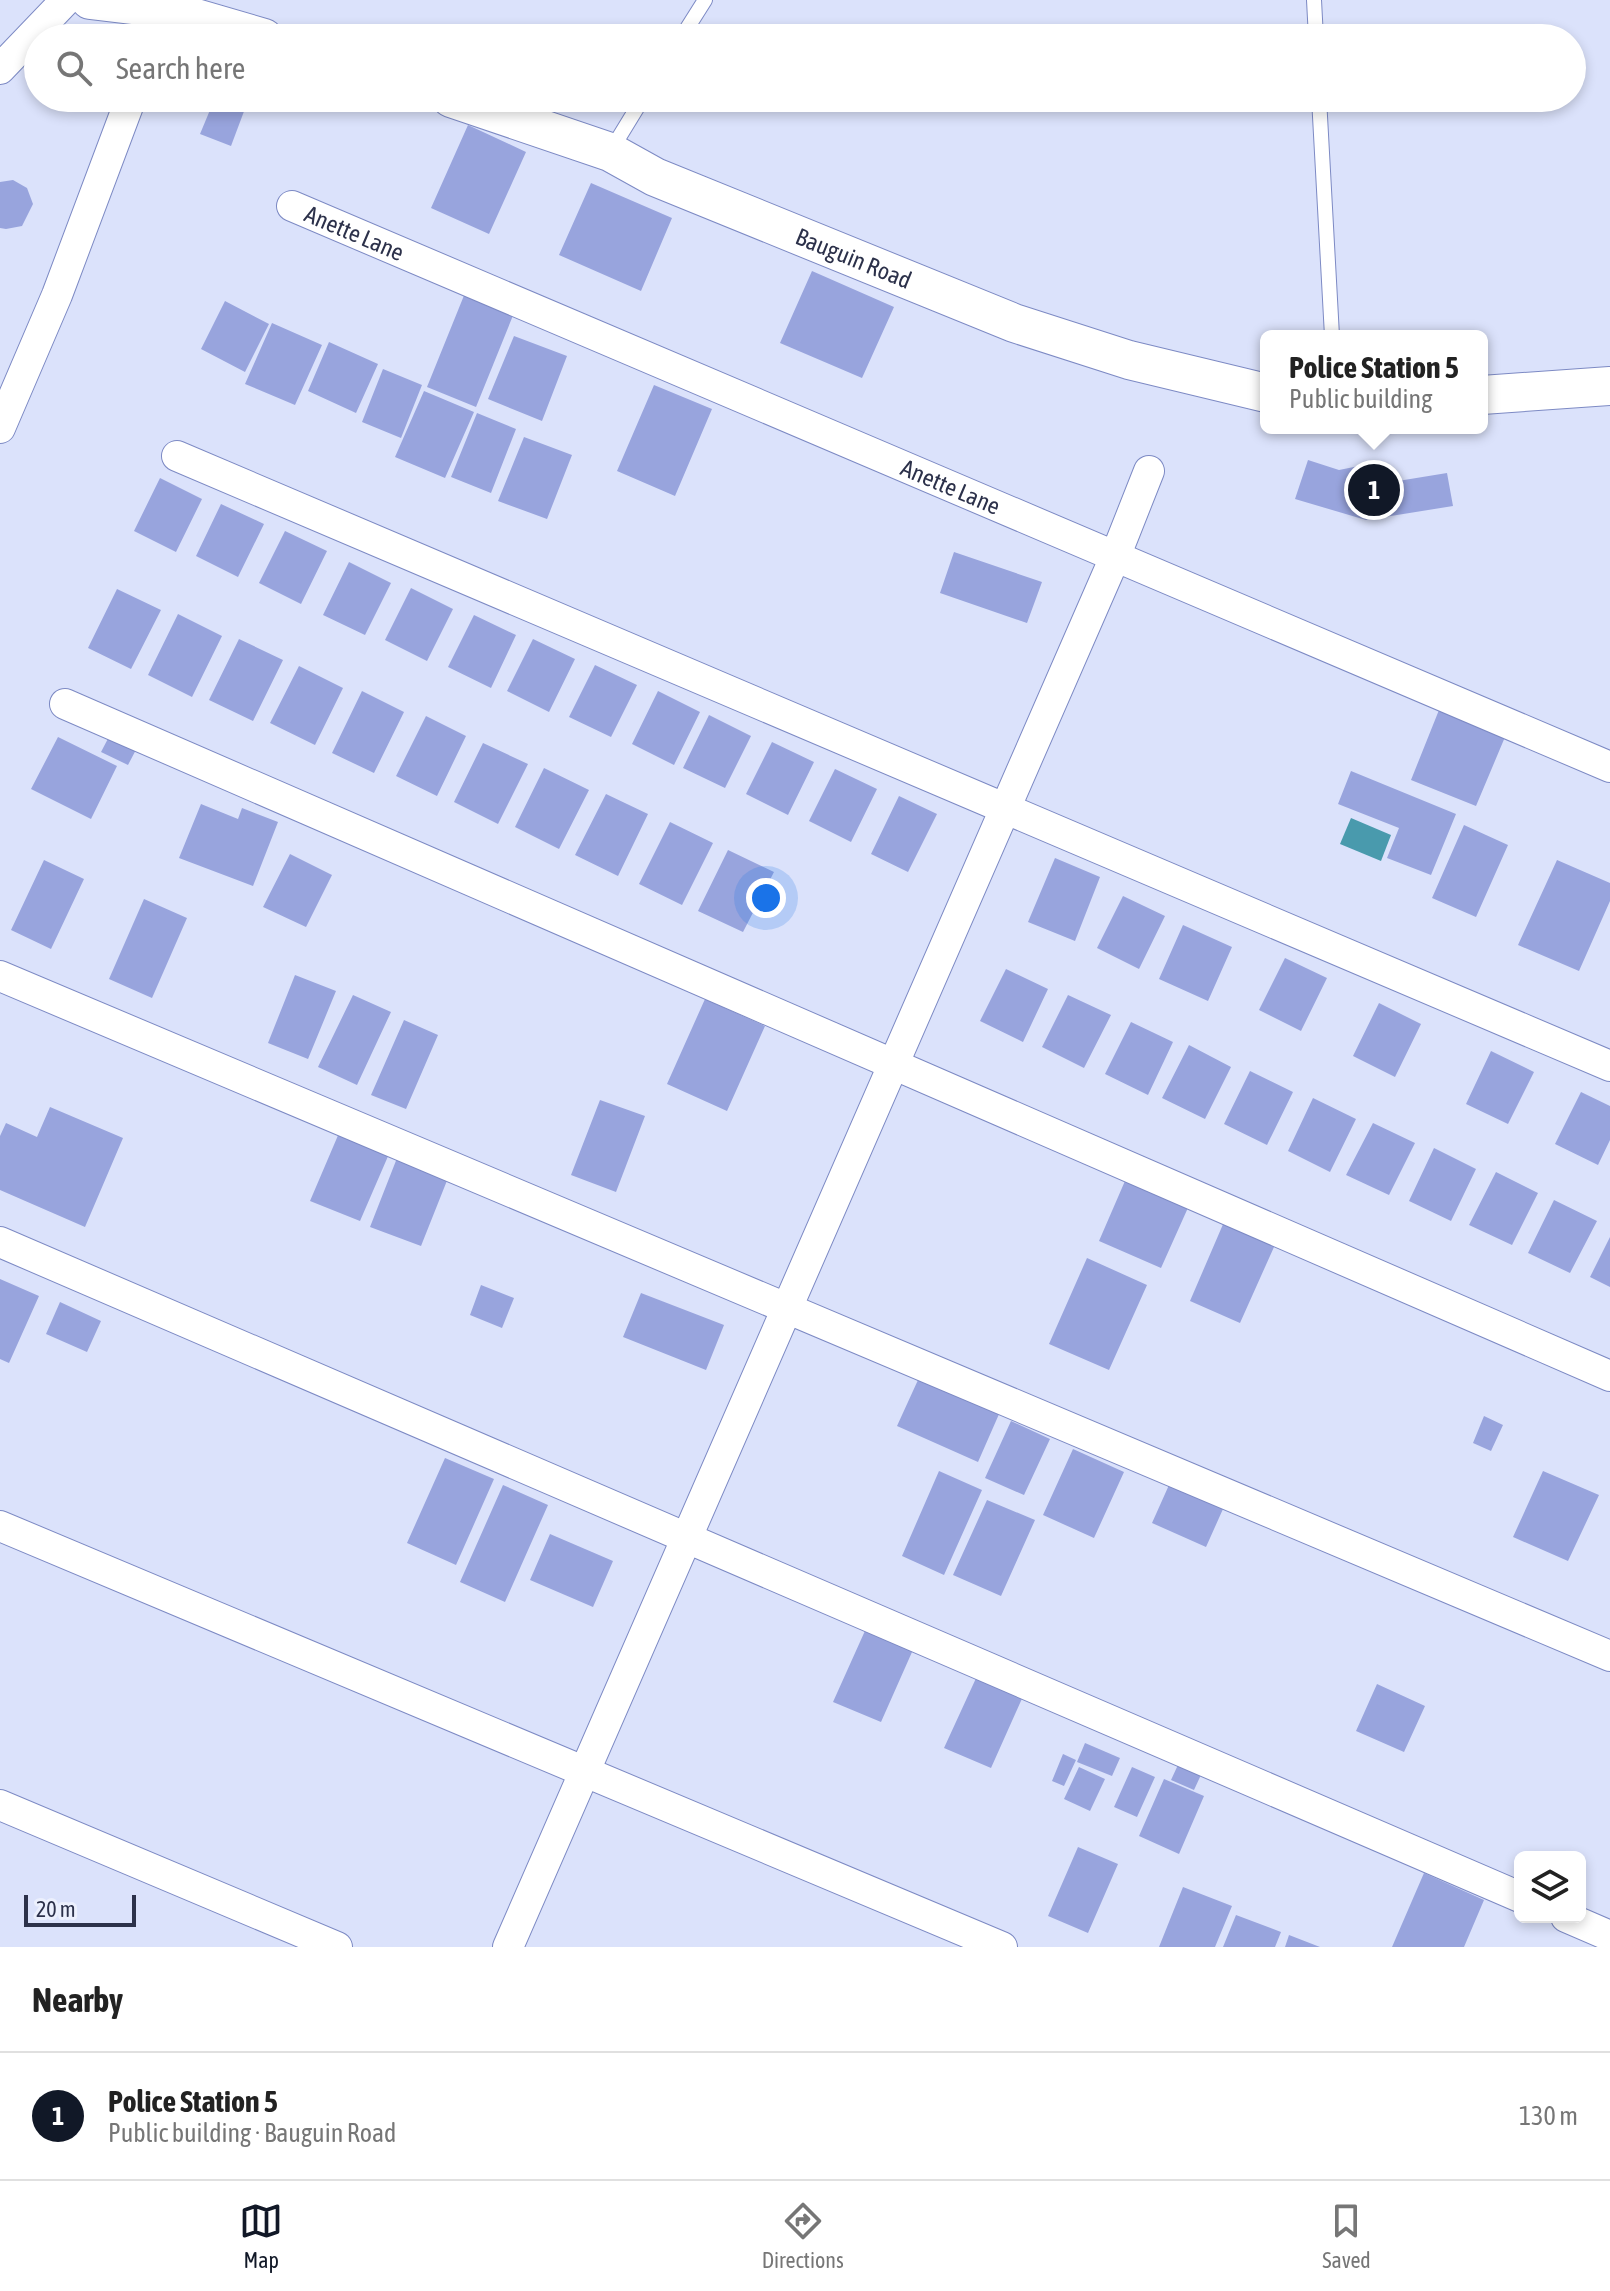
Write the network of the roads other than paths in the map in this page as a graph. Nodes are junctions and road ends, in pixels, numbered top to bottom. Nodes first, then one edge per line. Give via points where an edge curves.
1 (66, 0) edge
2 (90, 0) edge
3 (705, 0) edge
4 (1314, 0) edge
5 (160, 23) edge
6 (43, 24) edge
7 (690, 24) edge
8 (1315, 24) edge
9 (24, 44) edge
10 (0, 69) edge
11 (126, 112) edge
12 (492, 112) edge
13 (634, 112) edge
14 (1320, 112) edge
15 (610, 152) junction
16 (292, 206) dead end
17 (1332, 330) edge
18 (1610, 386) edge
19 (1260, 392) edge
20 (1488, 395) edge
21 (0, 428) edge
22 (177, 456) dead end
23 (1149, 471) dead end
24 (1115, 557) junction
25 (65, 704) dead end
26 (1610, 767) edge
27 (1004, 809) junction
28 (0, 976) edge
29 (893, 1064) junction
30 (1610, 1066) edge
31 (0, 1242) edge
32 (786, 1308) junction
33 (1610, 1376) edge
34 (0, 1526) edge
35 (685, 1537) junction
36 (1610, 1656) edge
37 (583, 1771) junction
38 (0, 1805) edge
39 (1514, 1894) edge
40 (1580, 1923) edge
41 (1610, 1936) edge
42 (337, 1947) edge
43 (508, 1947) edge
44 (1002, 1947) edge

1 - 6 street
2 - 5 street
3 - 7 lane
4 - 8 lane
9 - 10 street
11 - 21 street
12 - 15 street, Bauguin Road
13 - 15 lane
14 - 17 lane
15 - 19 street, Bauguin Road via 655,177 1014,323 1129,360
16 - 24 street, Anette Lane
18 - 20 street
22 - 27 street
23 - 24 street
24 - 26 street, Anette Lane
24 - 27 street
25 - 29 street
27 - 29 street
27 - 30 street
28 - 32 street
29 - 32 street
29 - 33 street
31 - 35 street
32 - 35 street
32 - 36 street
34 - 37 street
35 - 37 street
35 - 39 street
37 - 43 street
37 - 44 street
38 - 42 street
40 - 41 street

